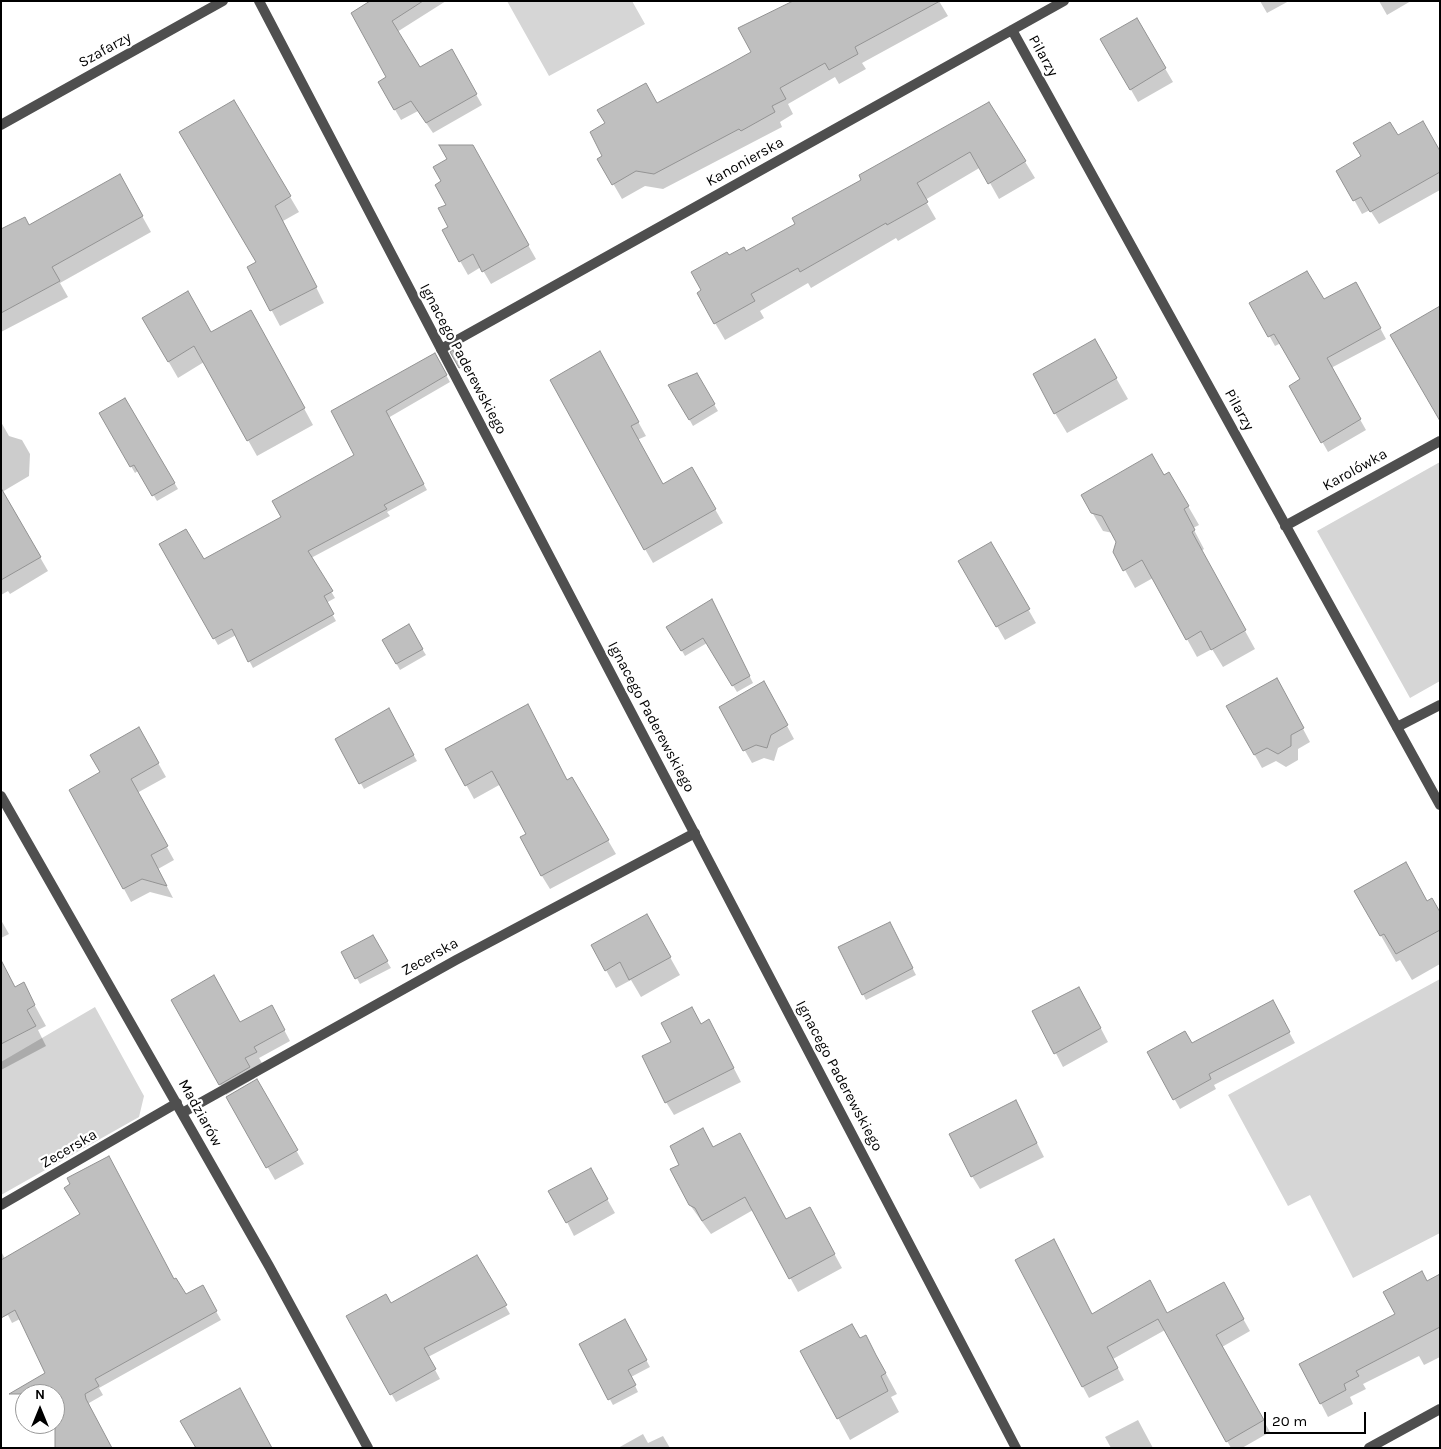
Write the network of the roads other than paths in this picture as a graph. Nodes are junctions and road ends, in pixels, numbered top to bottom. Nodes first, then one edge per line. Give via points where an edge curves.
1 (223, 1) edge
2 (259, 1) edge
3 (1064, 1) edge
4 (1012, 30) junction
5 (1, 124) edge
6 (441, 349) junction
7 (1440, 441) edge
8 (1285, 526) junction
9 (1440, 705) edge
10 (1397, 727) junction
11 (1, 796) edge
12 (1440, 805) edge
13 (695, 833) junction
14 (180, 1108) junction
15 (1, 1205) edge
16 (1440, 1409) edge
17 (368, 1448) edge
18 (1016, 1448) edge
19 (1369, 1448) edge

1 - 5 street, Szafarzy
2 - 6 street, Ignacego Paderewskiego
3 - 4 street, Kanonierska
4 - 6 street, Kanonierska
4 - 8 street, Pilarzy
6 - 13 street, Ignacego Paderewskiego
7 - 8 street, Karolówka
8 - 10 street, Pilarzy
9 - 10 street
10 - 12 street, Pilarzy
11 - 14 street, Madziarów
13 - 14 street, Zecerska
13 - 18 street, Ignacego Paderewskiego
14 - 15 street, Zecerska
14 - 17 street, Madziarów
16 - 19 street

